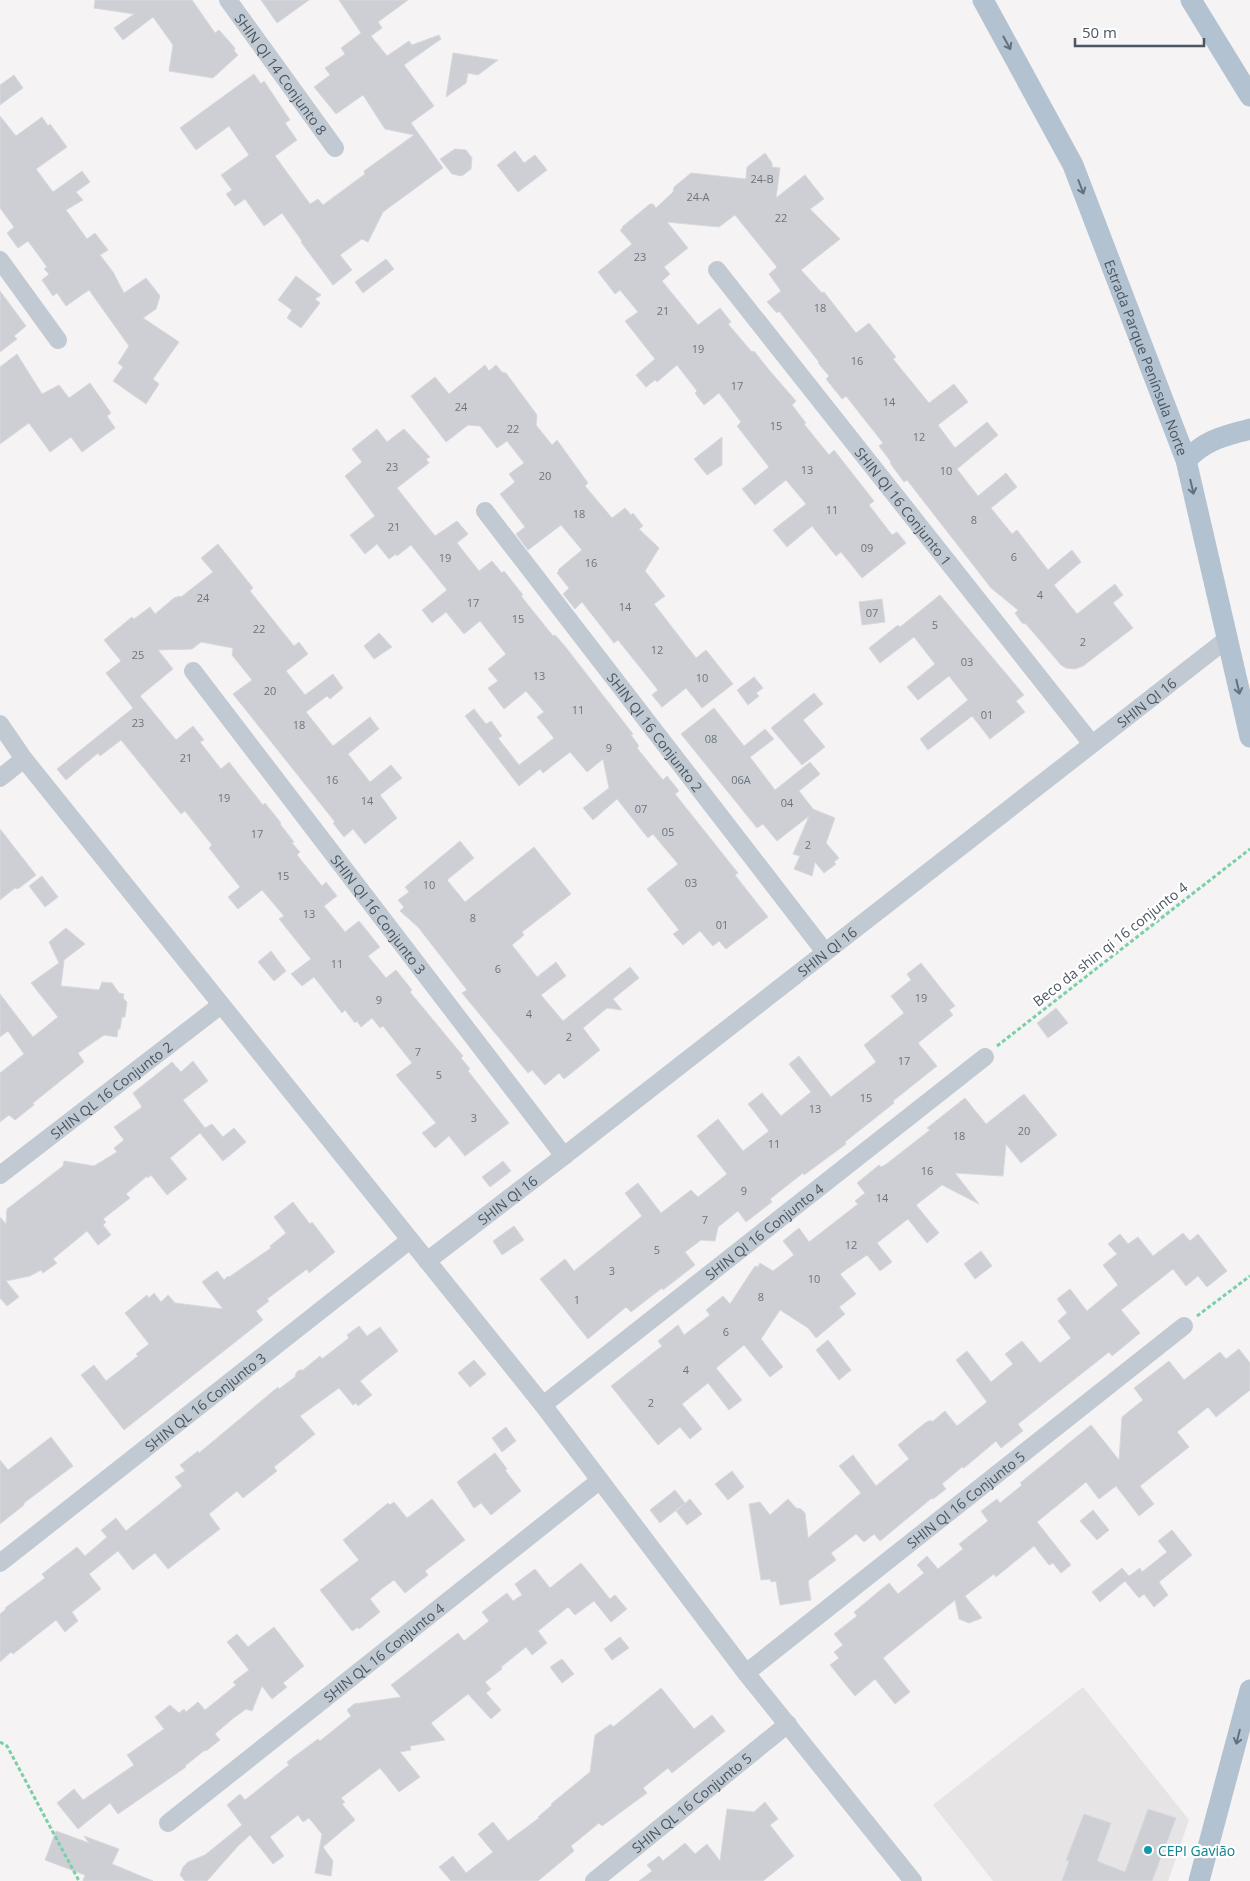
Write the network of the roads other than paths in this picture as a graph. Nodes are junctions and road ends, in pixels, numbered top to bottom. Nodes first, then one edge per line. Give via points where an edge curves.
1 (228, 0) edge
2 (983, 0) edge
3 (1191, 0) edge
4 (1250, 96) edge
5 (335, 148) dead end
6 (0, 260) edge
7 (717, 270) dead end
8 (58, 340) dead end
9 (1250, 429) edge
10 (1186, 460) junction
11 (485, 511) dead end
12 (1227, 639) junction
13 (194, 671) dead end
14 (0, 724) edge
15 (1250, 737) edge
16 (1092, 744) junction
17 (24, 759) junction
18 (0, 778) edge
19 (825, 952) junction
20 (221, 1005) junction
21 (985, 1057) road end
22 (564, 1156) junction
23 (0, 1175) edge
24 (410, 1240) junction
25 (427, 1261) junction
26 (1184, 1326) road end
27 (542, 1405) junction
28 (599, 1481) junction
29 (0, 1563) edge
30 (746, 1673) junction
31 (1250, 1690) edge
32 (788, 1724) junction
33 (168, 1823) dead end
34 (594, 1881) edge
35 (913, 1881) edge
36 (1199, 1881) edge

1 - 5 street, SHIN QI 14 Conjunto 8
2 -> 10 main road, Estrada Parque Península Norte via 1073,165
3 - 4 main road
6 - 8 street
7 - 16 street, SHIN QI 16 Conjunto 1
9 - 10 main road via 1208,442
10 -> 12 main road, Estrada Parque Península Norte
11 - 19 street, SHIN QI 16 Conjunto 2
12 -> 15 main road, Estrada Parque Península Norte
12 - 16 street, SHIN QI 16
13 - 22 street, SHIN QI 16 Conjunto 3
14 - 17 street
16 - 19 street, SHIN QI 16
17 - 18 street
17 - 20 street
19 - 22 street, SHIN QI 16
20 - 23 street, SHIN QL 16 Conjunto 2
20 - 24 street
21 - 27 street, SHIN QI 16 Conjunto 4
22 - 25 street, SHIN QI 16
24 - 25 street
24 - 29 street, SHIN QL 16 Conjunto 3
25 - 27 street
26 - 30 street, SHIN QI 16 Conjunto 5
27 - 28 street
28 - 30 street
28 - 33 street, SHIN QL 16 Conjunto 4
30 - 32 street
31 -> 36 main road
32 - 34 street, SHIN QL 16 Conjunto 5
32 - 35 street

